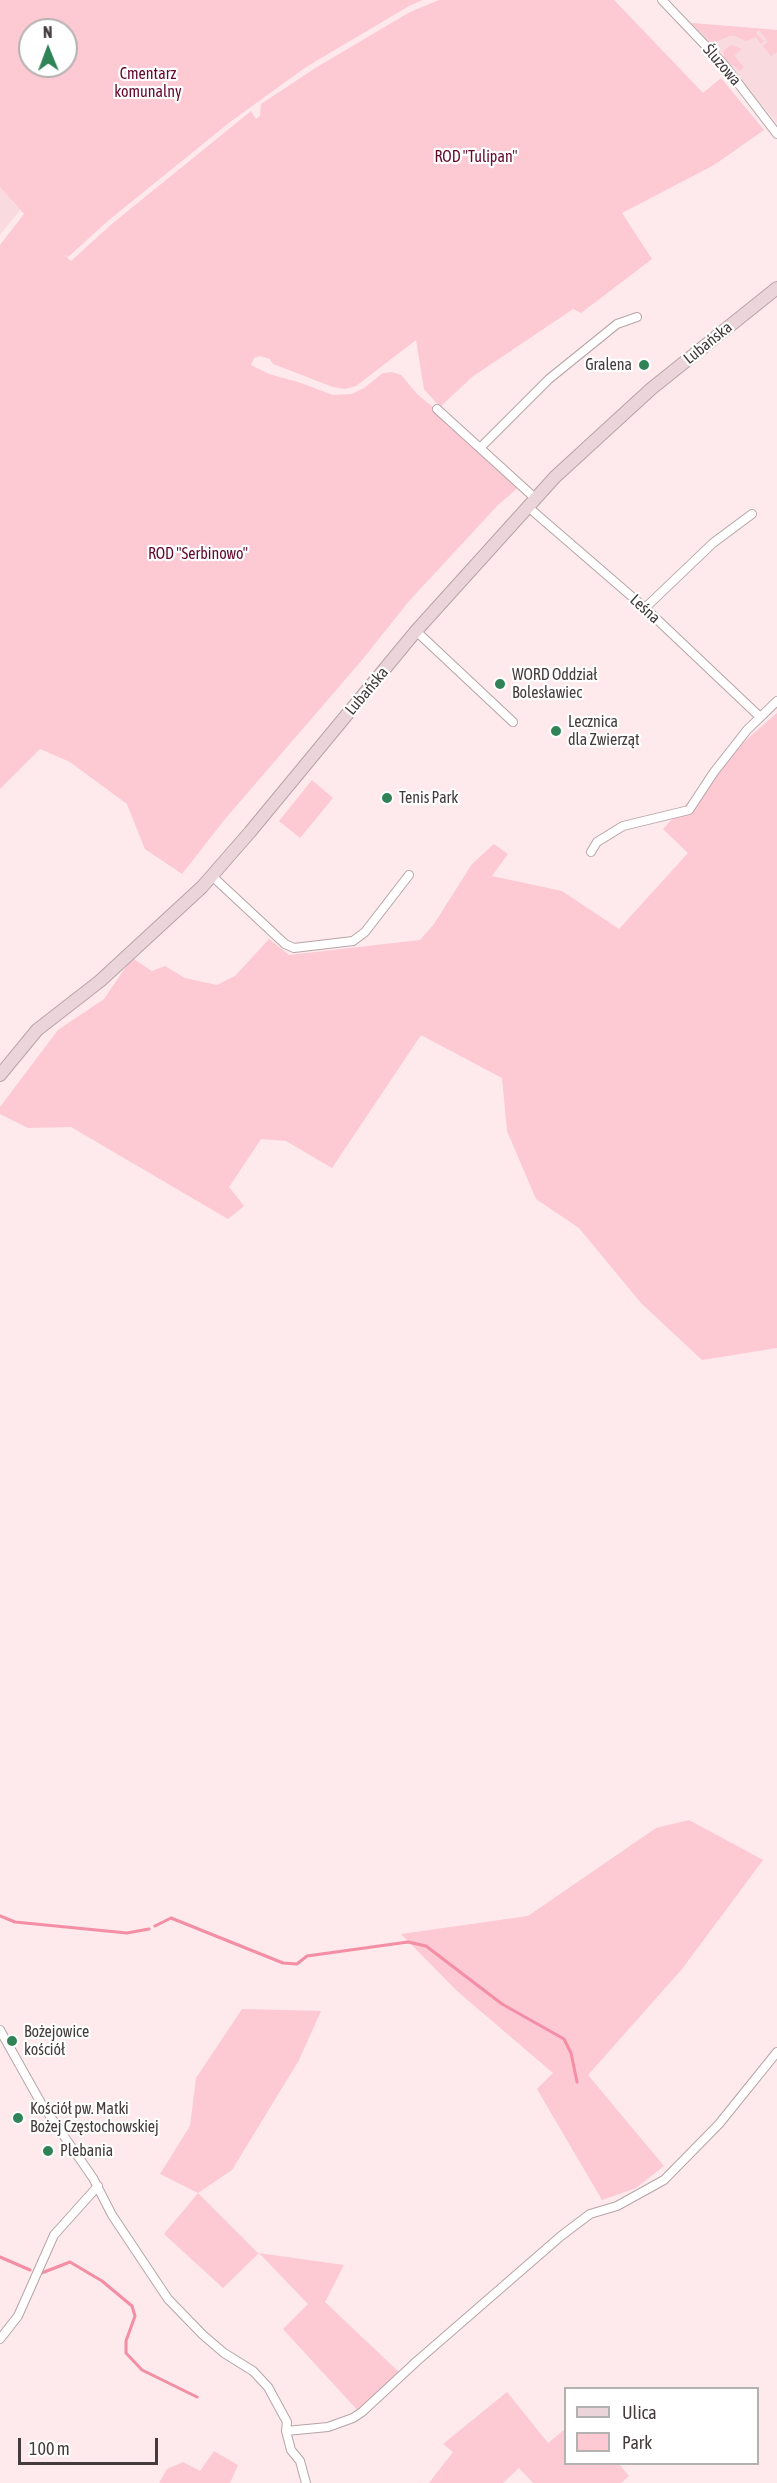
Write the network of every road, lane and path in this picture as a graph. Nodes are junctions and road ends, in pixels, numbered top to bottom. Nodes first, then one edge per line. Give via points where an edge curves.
1 (662, 0) edge
2 (777, 134) edge
3 (777, 288) edge
4 (637, 317) dead end
5 (437, 409) dead end
6 (481, 447) junction
7 (532, 503) junction
8 (752, 514) dead end
9 (645, 608) junction
10 (416, 631) junction
11 (777, 701) edge
12 (759, 716) junction
13 (513, 722) dead end
14 (591, 852) dead end
15 (409, 875) dead end
16 (212, 876) junction
17 (0, 1075) edge
18 (0, 2030) edge
19 (777, 2052) edge
20 (98, 2186) junction
21 (0, 2339) edge
22 (286, 2431) junction
23 (306, 2483) edge

1 - 2 street, Śluzowa via 725,66
3 - 7 street, Lubańska via 651,389 573,459
4 - 6 street via 617,324 549,379
5 - 6 street
6 - 7 street
7 - 9 street, Leśna
7 - 10 street, Lubańska
8 - 9 street via 713,543
9 - 12 street, Leśna
10 - 13 street
10 - 16 street, Lubańska
11 - 12 street
12 - 14 street via 689,810 624,826 597,842
15 - 16 street via 365,932 353,941 294,948
16 - 17 street, Lubańska via 100,981 38,1030
18 - 20 street via 41,2103
19 - 22 street via 719,2124 664,2181 626,2202 590,2214 561,2236 362,2412 328,2427
20 - 21 street via 54,2235 18,2316
20 - 22 street via 112,2215 168,2299 215,2345 259,2377 282,2410
22 - 23 street

